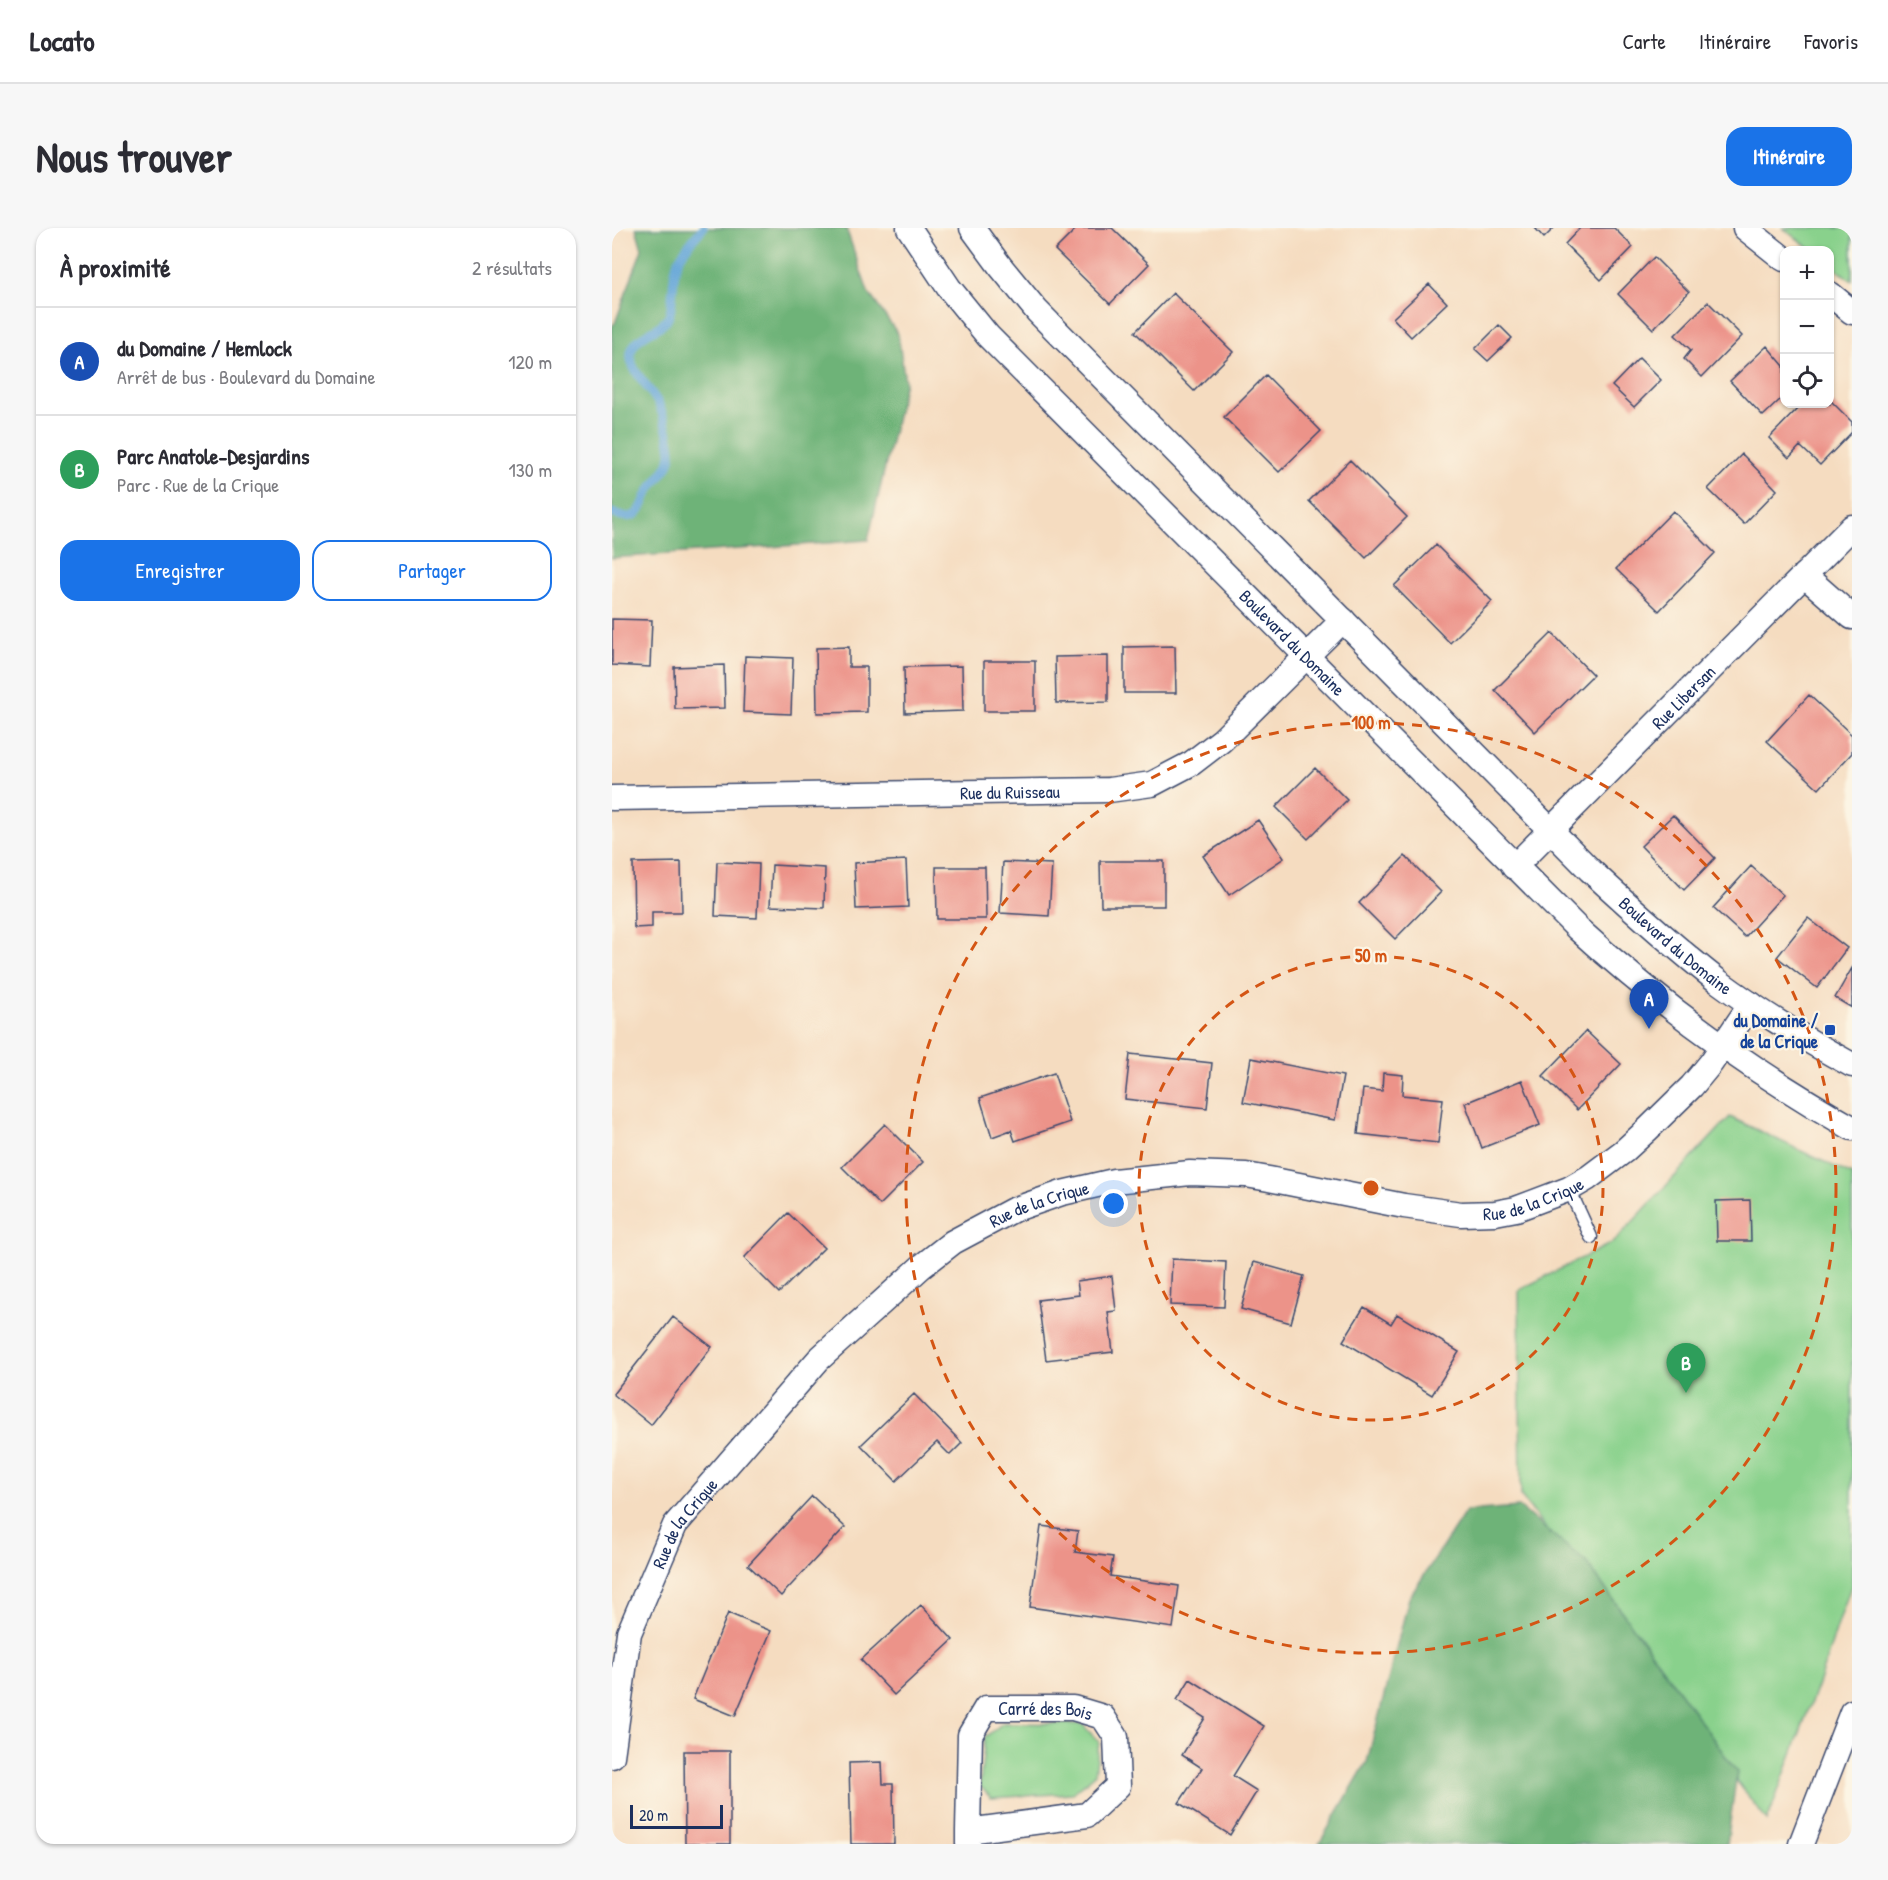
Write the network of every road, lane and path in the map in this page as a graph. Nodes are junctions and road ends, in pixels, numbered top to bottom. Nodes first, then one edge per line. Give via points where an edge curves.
1 (909, 228) edge
2 (972, 228) edge
3 (1745, 228) edge
4 (1780, 255) edge
5 (1834, 297) edge
6 (1852, 312) edge
7 (1852, 527) edge
8 (1804, 575) junction
9 (1852, 617) edge
10 (1343, 620) junction
11 (1306, 657) junction
12 (612, 798) edge
13 (1551, 830) junction
14 (1514, 867) junction
15 (1751, 1004) junction
16 (1722, 1046) junction
17 (1852, 1065) edge
18 (1852, 1128) edge
19 (1569, 1189) junction
20 (1591, 1236) dead end
21 (1852, 1712) edge
22 (612, 1756) edge
23 (968, 1837) edge
24 (1801, 1844) edge

1 - 11 street, Boulevard du Domaine via 949,288 988,336
2 - 10 street, Boulevard du Domaine via 1037,311
3 - 4 street
5 - 6 street
7 - 8 street, Rue Libersan
8 - 9 street
8 - 13 street, Rue Libersan
10 - 11 street, Rue du Ruisseau
10 - 13 street, Boulevard du Domaine
11 - 12 street, Rue du Ruisseau via 1222,740 1192,763 1152,784 1109,790
11 - 14 street, Boulevard du Domaine
13 - 14 street, Rue Libersan
13 - 15 street, Boulevard du Domaine via 1649,925
14 - 16 street, Boulevard du Domaine via 1606,955
15 - 16 street, Rue de la Crique
15 - 17 street, Boulevard du Domaine
16 - 18 street, Boulevard du Domaine
16 - 19 street, Rue de la Crique via 1692,1086 1647,1130 1604,1167
19 - 20 lane
19 - 22 street, Rue de la Crique via 1516,1209 1461,1214 1246,1175 1190,1173 1114,1181 1062,1192 971,1231 921,1267 819,1359 675,1526 629,1633
21 - 24 street
23 - 23 street, Carré des Bois via 1087,1815 1118,1786 1116,1737 1103,1717 1073,1708 986,1708 970,1735

